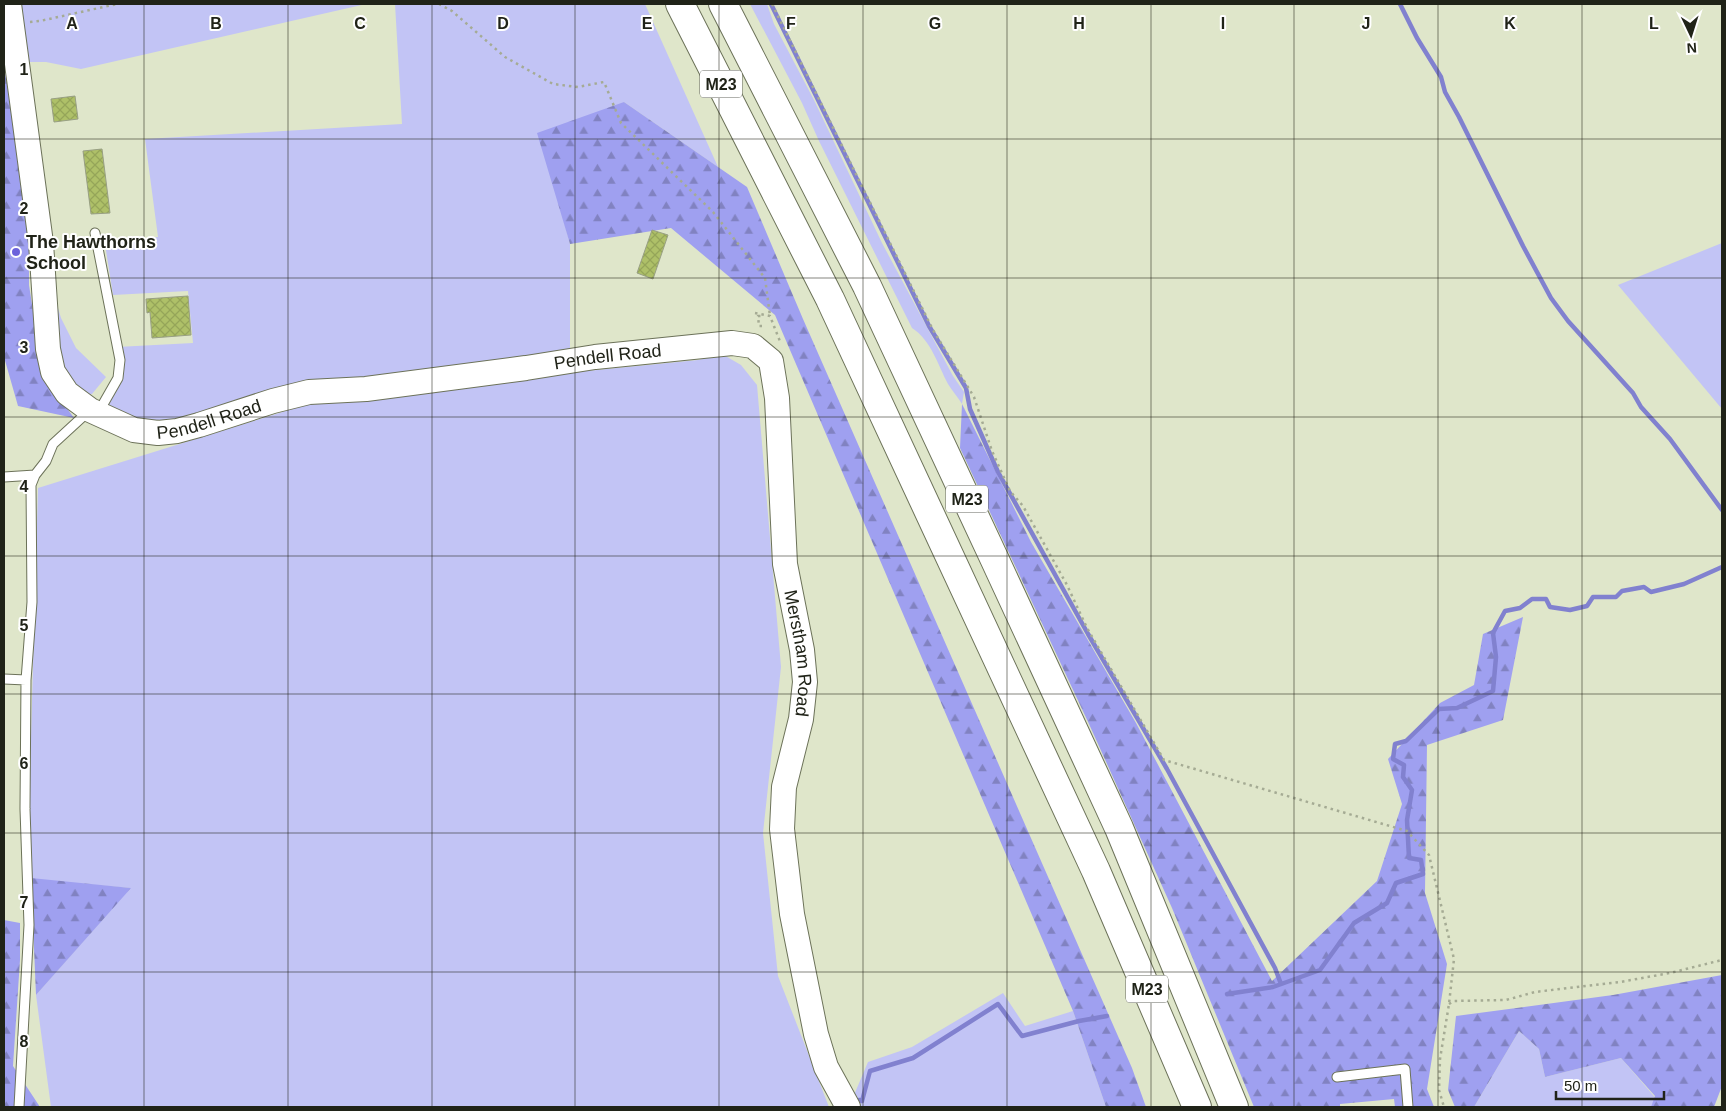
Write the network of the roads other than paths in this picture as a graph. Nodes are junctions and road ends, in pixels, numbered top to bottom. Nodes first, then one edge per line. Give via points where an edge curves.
1 (8, 4) edge
2 (680, 4) edge
3 (723, 4) edge
4 (95, 233) dead end
5 (758, 336) joint
6 (94, 412) junction
7 (35, 475) junction
8 (4, 477) edge
9 (4, 679) edge
10 (26, 680) junction
11 (1337, 1077) dead end
12 (19, 1107) edge
13 (848, 1107) edge
14 (1197, 1107) edge
15 (1234, 1107) edge
16 (1408, 1107) edge

1 - 6 street, Pendell Road via 41,244 48,349 53,372 67,393
2 - 14 highway, M23 via 830,299 1096,871
3 - 15 highway, M23 via 863,278 994,558 1119,828
4 - 6 lane via 120,360 118,378
5 - 6 street, Pendell Road via 732,343 595,357 375,388 309,392 177,431 134,430
5 - 13 street, Merstham Road via 772,361 777,398 785,564 805,682 801,719 784,787 782,829 792,914 816,1034 826,1067
6 - 7 lane via 53,444
7 - 8 lane
7 - 10 lane via 31,485 32,602
9 - 10 lane
10 - 12 lane via 28,925
11 - 16 lane via 1404,1068

